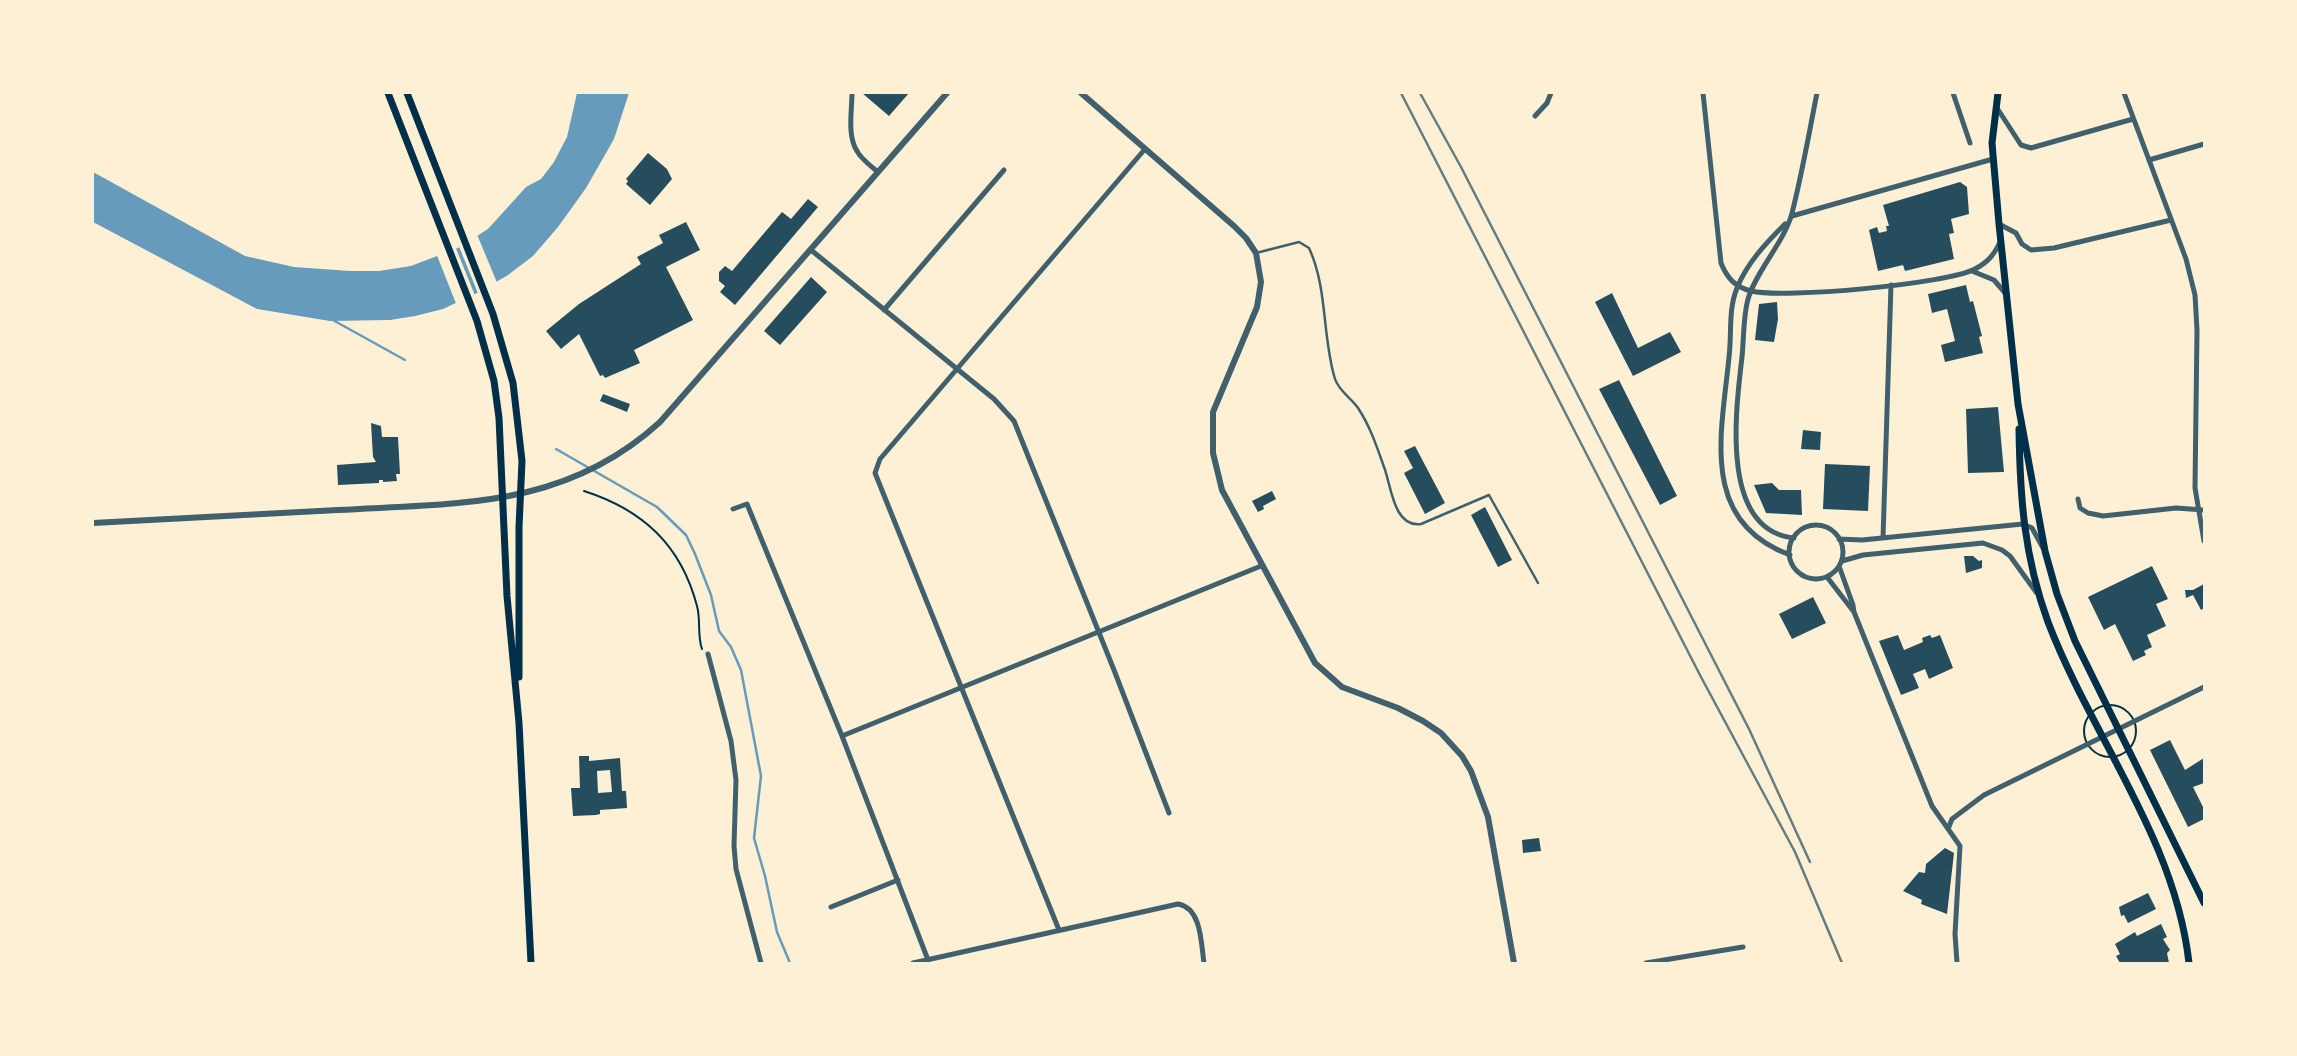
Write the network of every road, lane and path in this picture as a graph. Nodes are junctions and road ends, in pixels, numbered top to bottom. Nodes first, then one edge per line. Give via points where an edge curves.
1 (388, 93) edge
2 (407, 93) edge
3 (852, 93) edge
4 (947, 93) edge
5 (1081, 93) edge
6 (1551, 93) edge
7 (1703, 93) edge
8 (1817, 93) edge
9 (1953, 93) edge
10 (1998, 93) edge
11 (2124, 93) edge
12 (1996, 106) junction
13 (1535, 116) dead end
14 (2133, 119) junction
15 (1970, 143) dead end
16 (2204, 144) edge
17 (1145, 149) junction
18 (1993, 159) junction
19 (2149, 160) junction
20 (1004, 170) dead end
21 (878, 172) junction
22 (1791, 216) junction
23 (2171, 220) junction
24 (1999, 224) junction
25 (2001, 239) junction
26 (811, 250) junction
27 (1256, 253) junction
28 (1972, 271) junction
29 (1891, 285) junction
30 (1738, 286) junction
31 (1751, 291) junction
32 (2007, 295) junction
33 (884, 310) junction
34 (2204, 314) edge
35 (2197, 315) junction
36 (957, 370) junction
37 (2018, 404) junction
38 (584, 491) dead end
39 (521, 495) junction
40 (503, 499) junction
41 (2078, 499) dead end
42 (733, 509) dead end
43 (2201, 509) edge
44 (93, 523) edge
45 (2023, 524) junction
46 (1794, 538) junction
47 (1883, 538) junction
48 (1839, 539) junction
49 (2204, 541) edge
50 (2045, 551) junction
51 (1790, 555) junction
52 (1840, 564) junction
53 (1261, 566) junction
54 (1827, 577) junction
55 (1538, 583) dead end
56 (2040, 598) junction
57 (1854, 612) junction
58 (1099, 633) junction
59 (708, 654) joint
60 (2204, 687) edge
61 (962, 688) junction
62 (519, 723) junction
63 (2118, 727) junction
64 (842, 736) junction
65 (2103, 736) junction
66 (1169, 813) dead end
67 (1948, 828) junction
68 (898, 880) junction
69 (2204, 903) edge
70 (831, 907) dead end
71 (1059, 930) junction
72 (1743, 947) dead end
73 (928, 960) junction
74 (531, 963) edge
75 (761, 963) edge
76 (912, 963) edge
77 (1204, 963) edge
78 (1514, 963) edge
79 (1646, 963) edge
80 (1957, 963) edge
81 (2189, 963) edge

1 - 40 main road via 477,321 494,381
2 - 39 main road via 506,355 517,406
3 - 21 street via 854,146
4 - 21 street
5 - 17 street
6 - 13 street
7 - 30 street via 1721,263 1727,278
8 - 22 street
9 - 15 street
10 - 12 main road
11 - 14 street
12 - 14 street via 2021,145 2031,148
12 - 18 main road
14 - 19 street
16 - 19 street
17 - 27 street via 1240,232
17 - 36 street
18 - 22 street
18 - 24 main road
19 - 23 street
20 - 33 street
21 - 26 street
22 - 30 street via 1749,264
22 - 31 street
23 - 24 street via 2054,248 2027,249 2016,233
23 - 35 street via 2191,278
24 - 25 main road
25 - 28 street via 1993,255
25 - 32 main road
26 - 33 street
26 - 39 street via 660,422 604,463
27 - 53 street via 1261,282 1256,307 1213,412 1212,433 1222,490
27 - 55 lane via 1299,242 1309,248 1335,381 1367,423 1406,522 1421,524 1489,495
28 - 29 street
28 - 32 street via 1994,280
29 - 31 street
29 - 47 street
30 - 31 street
30 - 51 street via 1731,313 1720,429 1724,481 1742,524 1765,544
31 - 46 street via 1735,418 1738,467 1745,495 1759,520 1774,534
32 - 37 main road
33 - 36 street
34 - 35 street
35 - 43 street via 2195,488
36 - 58 street via 1014,421
36 - 61 street via 880,459 875,473
37 - 45 main road
37 - 50 main road
38 - 59 path via 630,510 664,540 694,596 701,648
39 - 40 street
39 - 62 main road
40 - 44 street
40 - 62 main road
41 - 43 street via 2080,508 2095,515
42 - 64 street via 747,504
43 - 49 street
45 - 47 street
45 - 50 street via 2032,528
45 - 56 main road
46 - 48 street via 1815,526 1828,528
46 - 51 street
47 - 48 street
48 - 52 street via 1843,550
50 - 63 main road via 2070,628
51 - 54 street via 1804,577
52 - 54 street
52 - 56 street via 1863,555 1983,543 2010,556
52 - 57 street
53 - 58 street
53 - 78 street via 1302,643 1327,676 1342,687 1423,721 1462,756 1485,805
54 - 57 street
56 - 65 main road
57 - 67 street via 1932,806
58 - 61 street
58 - 66 street
59 - 75 street via 731,741 736,869
60 - 63 street
61 - 64 street
61 - 71 street
62 - 74 main road
63 - 65 street
63 - 69 main road
64 - 68 street
65 - 67 street via 1972,802
65 - 81 main road via 2169,874
67 - 80 street via 1962,851
68 - 70 street
68 - 73 street
71 - 73 street
71 - 77 street via 1182,905 1190,909 1196,922
72 - 79 street
73 - 76 street

